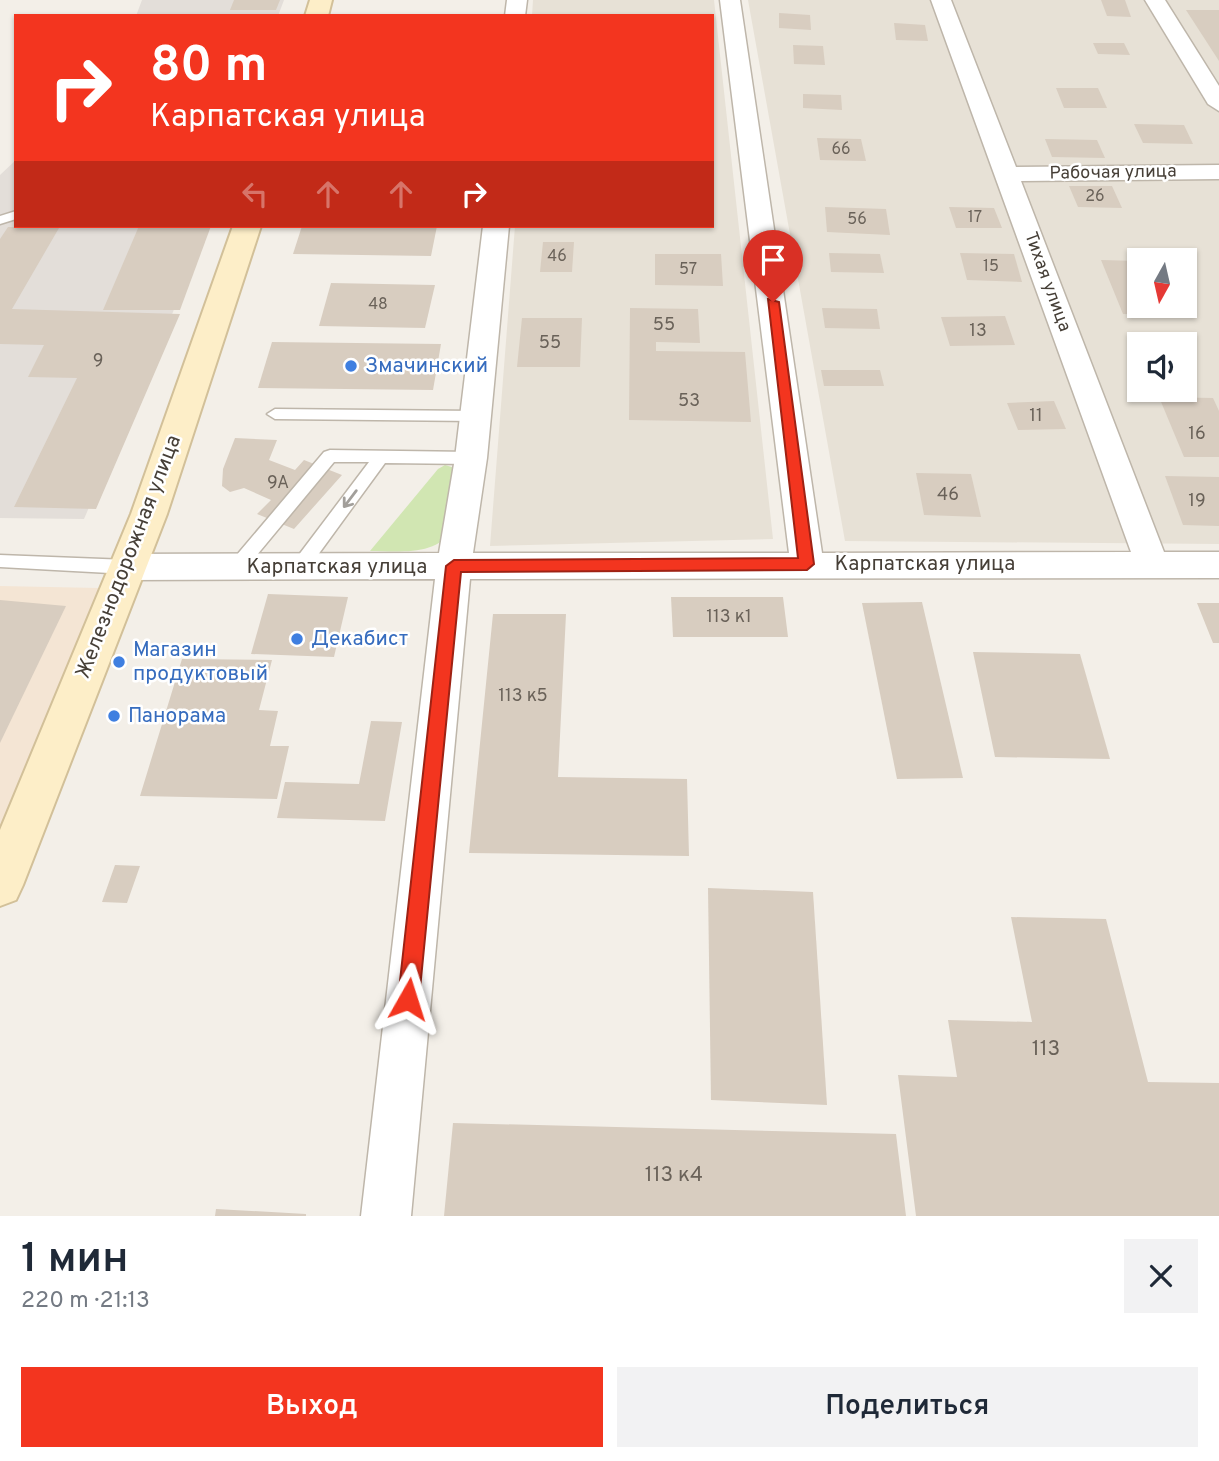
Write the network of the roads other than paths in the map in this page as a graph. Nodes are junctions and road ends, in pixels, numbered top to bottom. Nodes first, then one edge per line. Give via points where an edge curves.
1 (730, 0) edge
2 (941, 0) edge
3 (1155, 0) edge
4 (1219, 104) edge
5 (1219, 173) edge
6 (1007, 174) junction
7 (246, 228) edge
8 (496, 228) edge
9 (275, 414) dead end
10 (476, 416) junction
11 (381, 457) junction
12 (471, 458) junction
13 (0, 561) edge
14 (807, 564) junction
15 (1152, 564) junction
16 (1219, 565) edge
17 (454, 566) junction
18 (128, 567) junction
19 (236, 568) junction
20 (298, 569) junction
21 (0, 885) edge
22 (386, 1216) edge

1 - 14 street
2 - 6 street, Тихая улица
3 - 4 street
5 - 6 street, Рабочая улица
6 - 15 street, Тихая улица
7 - 18 main road, Железнодорожная улица
8 - 10 street
9 - 10 lane
10 - 12 street
11 - 12 lane
11 - 19 lane via 330,456
11 -> 20 lane
12 - 17 street
13 - 18 lane
14 - 15 street, Карпатская улица
14 - 17 street, Карпатская улица
15 - 16 street, Карпатская улица
17 - 20 street, Карпатская улица
17 - 22 street
18 - 19 street, Карпатская улица
18 - 21 main road, Железнодорожная улица
19 - 20 street, Карпатская улица

